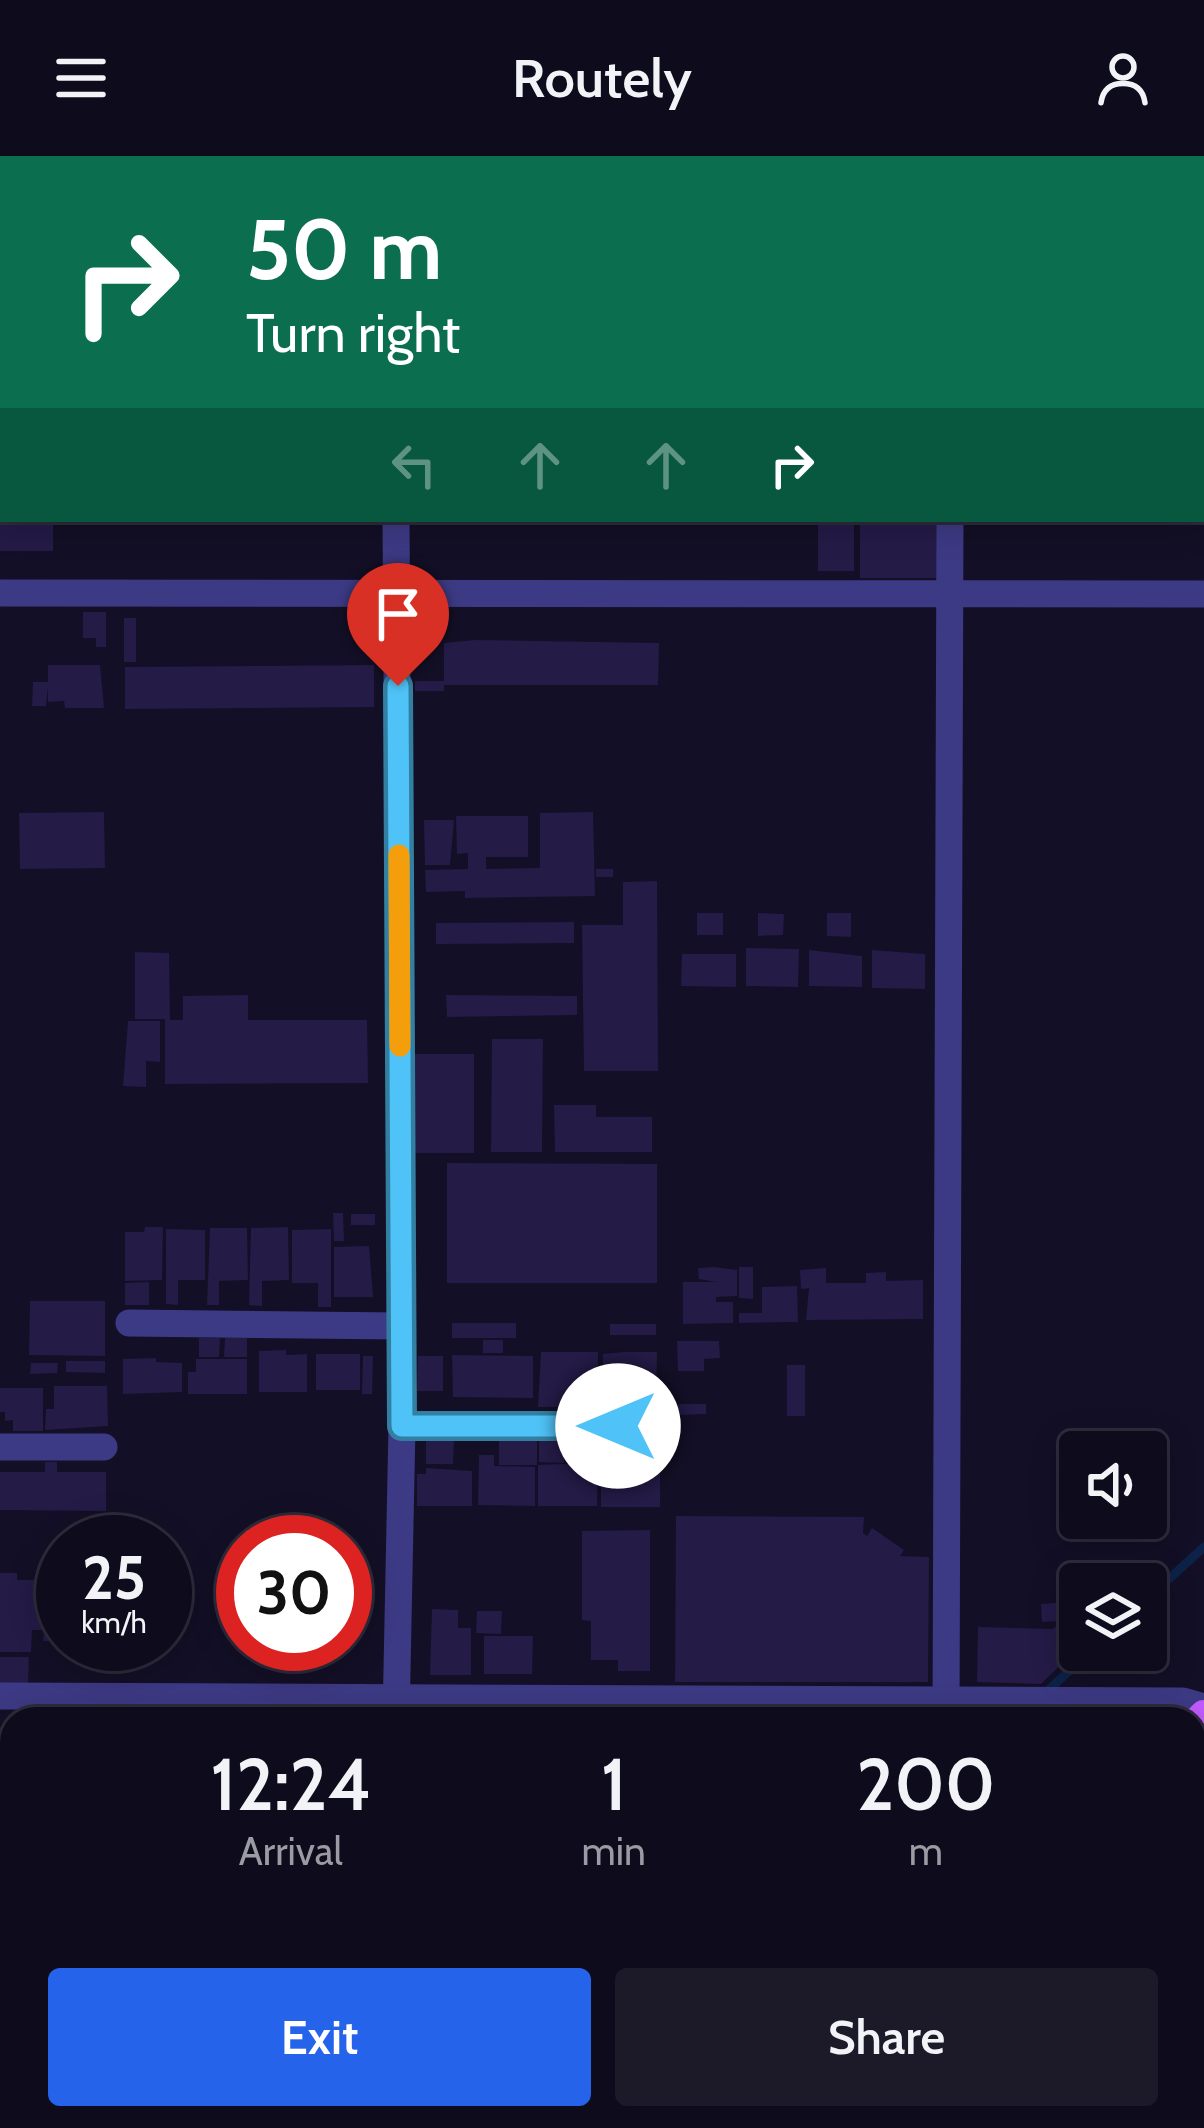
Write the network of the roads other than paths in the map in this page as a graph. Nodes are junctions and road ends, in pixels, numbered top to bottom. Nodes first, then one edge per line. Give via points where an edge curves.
1 (396, 522) edge
2 (950, 522) edge
3 (0, 593) edge
4 (950, 593) junction
5 (1204, 593) edge
6 (397, 595) junction
7 (129, 1323) dead end
8 (401, 1326) junction
9 (662, 1425) dead end
10 (402, 1426) junction
11 (0, 1447) edge
12 (104, 1447) dead end
13 (0, 1696) edge
14 (363, 1707) edge
15 (396, 1707) edge
16 (946, 1707) edge
17 (1006, 1707) edge
18 (1196, 1707) edge

1 - 6 street
2 - 4 street
3 - 6 street
4 - 5 street
4 - 6 street
4 - 16 street
6 - 8 street
7 - 8 street
8 - 10 street
9 - 10 street
10 - 15 street
11 - 12 street
13 - 14 street
17 - 18 street

